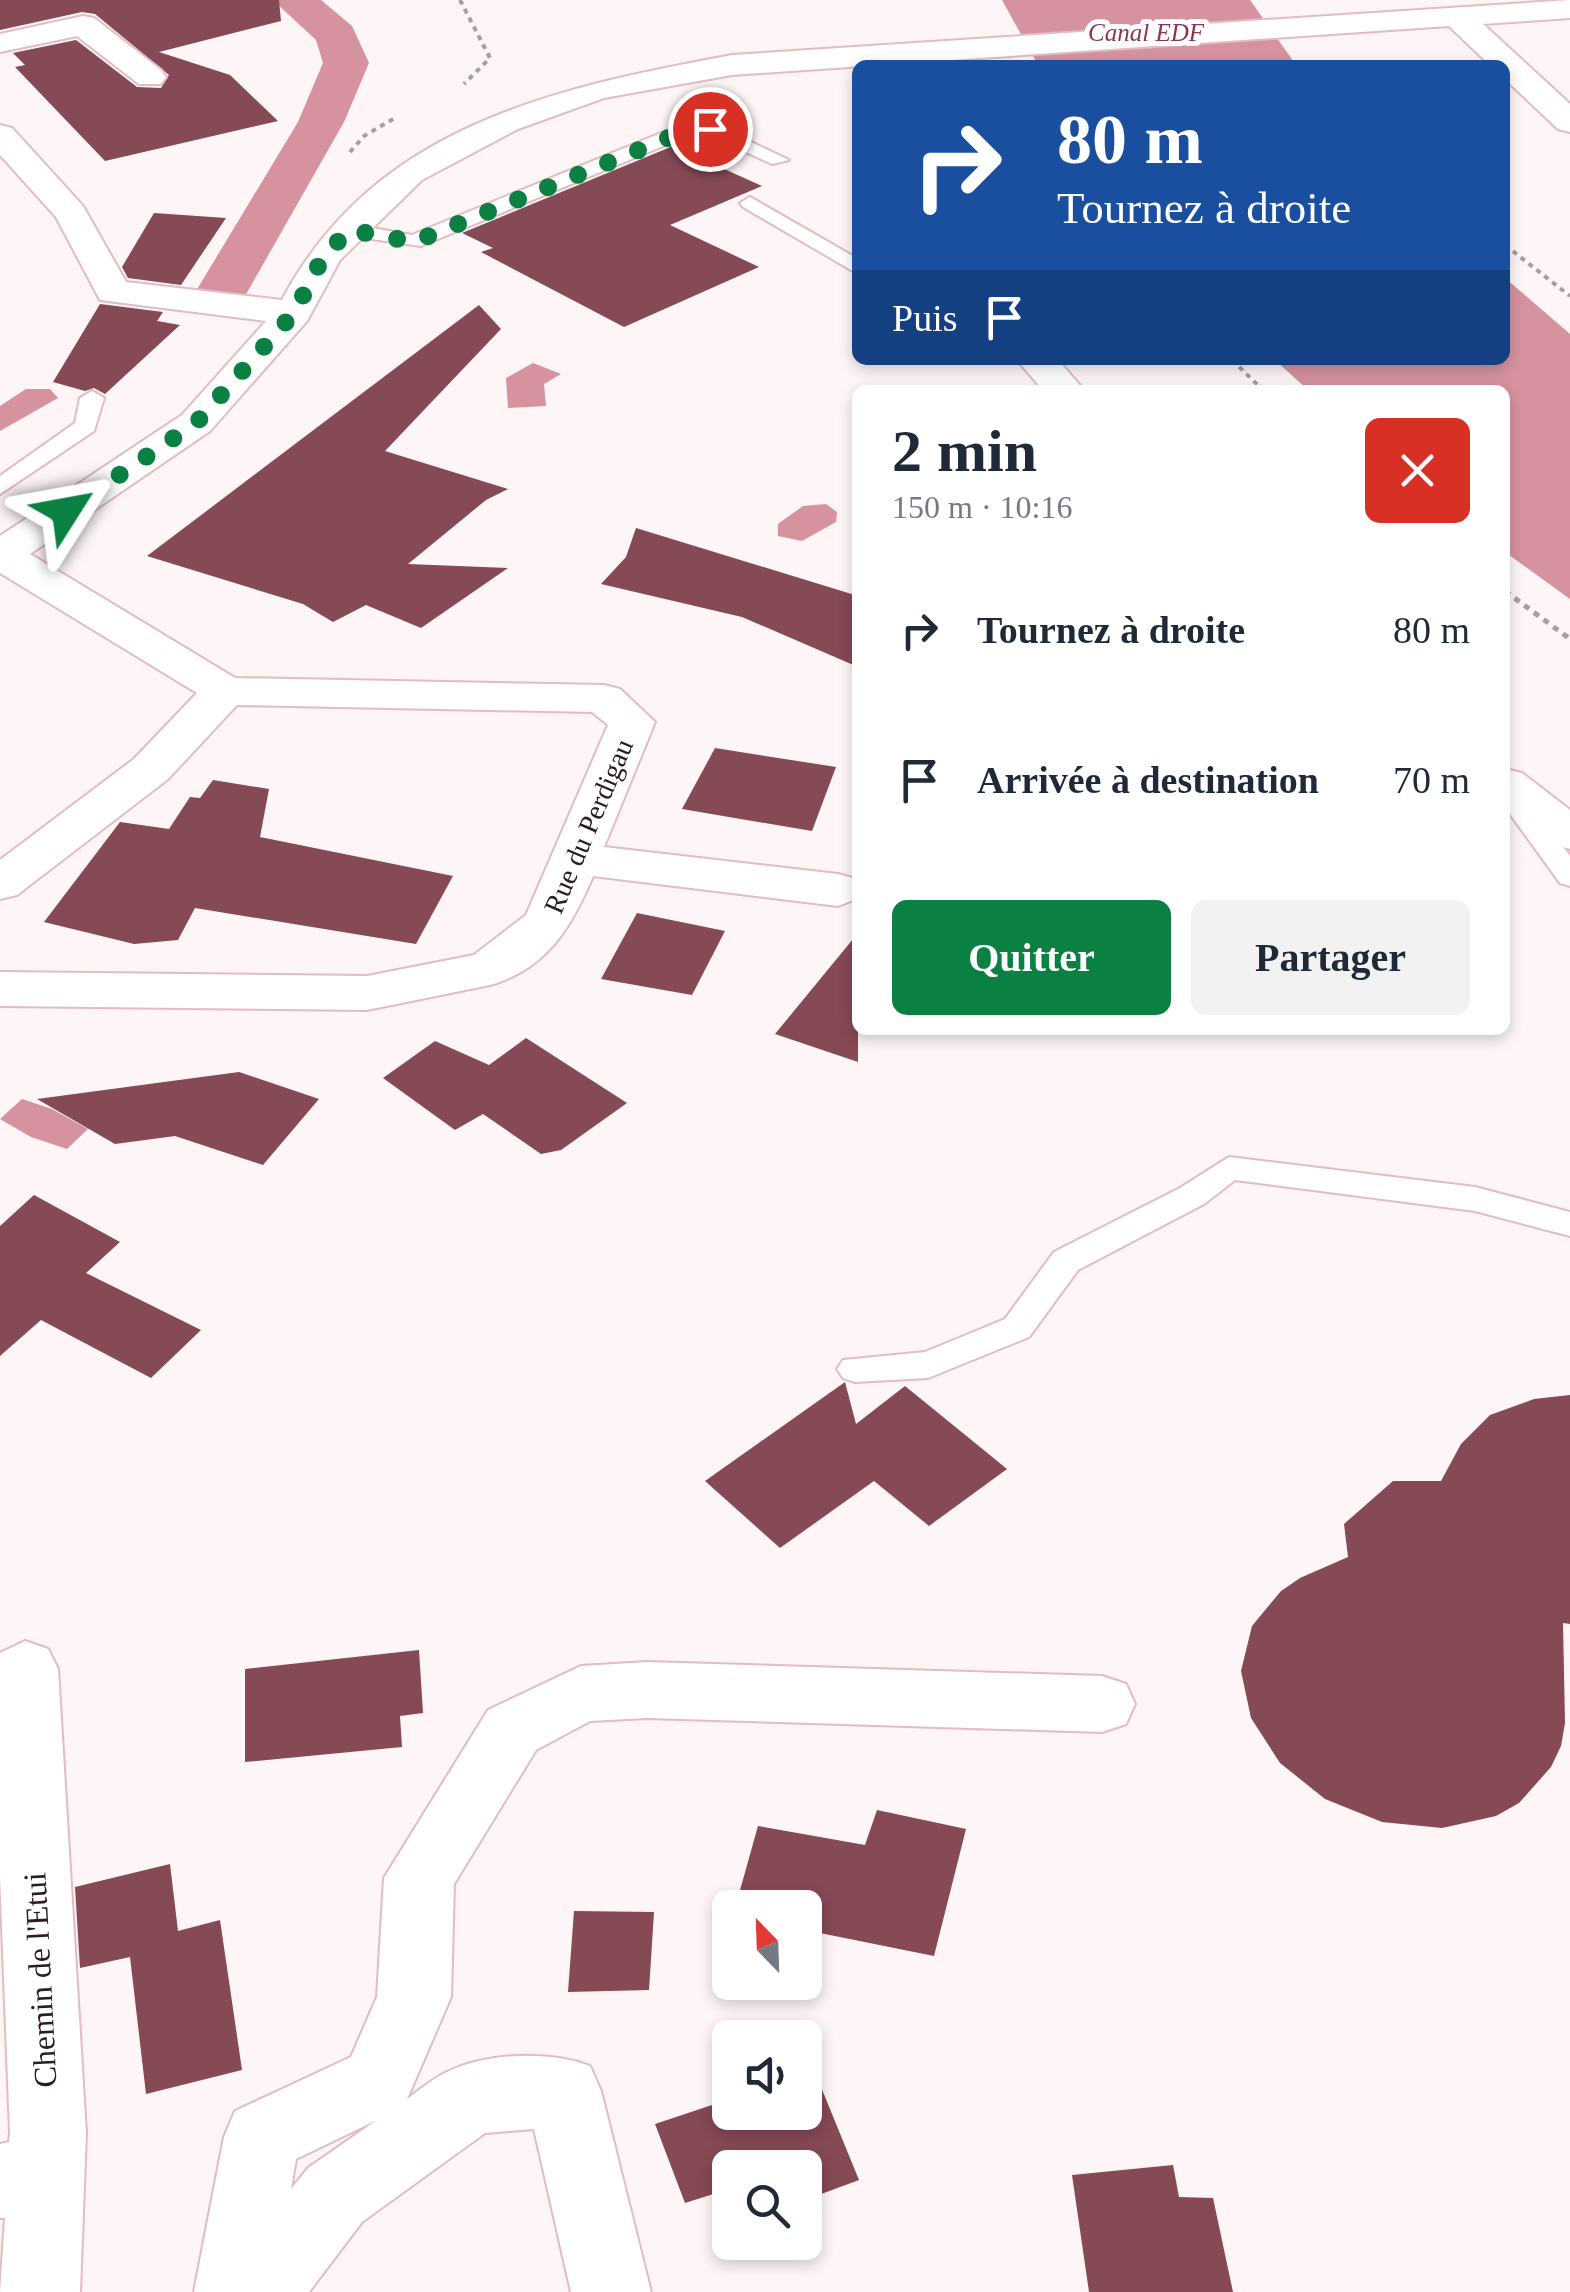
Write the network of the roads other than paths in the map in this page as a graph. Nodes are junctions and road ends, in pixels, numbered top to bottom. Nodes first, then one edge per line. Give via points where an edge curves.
1 (1570, 9) edge
2 (1391, 11) edge
3 (1459, 19) junction
4 (0, 43) edge
5 (879, 60) edge
6 (1503, 60) edge
7 (852, 63) edge
8 (1510, 66) edge
9 (150, 77) dead end
10 (1570, 122) edge
11 (0, 134) edge
12 (779, 160) dead end
13 (750, 203) dead end
14 (350, 230) junction
15 (852, 264) edge
16 (294, 313) junction
17 (1041, 365) edge
18 (1060, 385) edge
19 (92, 398) dead end
20 (0, 487) edge
21 (0, 555) edge
22 (225, 691) junction
23 (1510, 789) edge
24 (1510, 792) edge
25 (1570, 834) edge
26 (576, 860) junction
27 (1570, 876) edge
28 (0, 884) edge
29 (838, 890) dead end
30 (0, 988) edge
31 (1570, 1224) edge
32 (855, 1369) dead end
33 (24, 1668) dead end
34 (1102, 1704) dead end
35 (23, 2178) edge
36 (40, 2292) edge
37 (234, 2292) edge
38 (260, 2292) edge
39 (611, 2292) edge

1 - 3 street
2 - 3 street
2 - 5 street via 1326,28
3 - 6 street
4 - 9 street via 84,25
7 - 14 street via 732,65 597,90 506,122 410,173
8 - 10 street
11 - 16 street via 70,213 113,292
12 - 14 lane via 710,129 668,138 414,242
13 - 15 lane
14 - 16 street via 324,255
16 - 21 street via 196,423
17 - 18 street
19 - 20 lane via 86,426
21 - 22 street
22 - 26 street, Rue du Perdigau via 604,699 632,722
22 - 28 street via 151,769
23 - 25 street
24 - 27 lane
26 - 29 street
26 - 30 street, Rue du Perdigau via 548,924 490,968 367,993
31 - 32 lane via 1475,1199 1229,1168 1192,1196 1066,1260 1016,1328 928,1365
33 - 35 street, Chemin de l'Etui via 48,2133
34 - 37 street via 647,1690 580,1694 512,1730 419,1878 414,1997 377,2082 262,2137
35 - 36 street, Chemin de l'Etui
38 - 39 street via 335,2196 471,2098 563,2090

